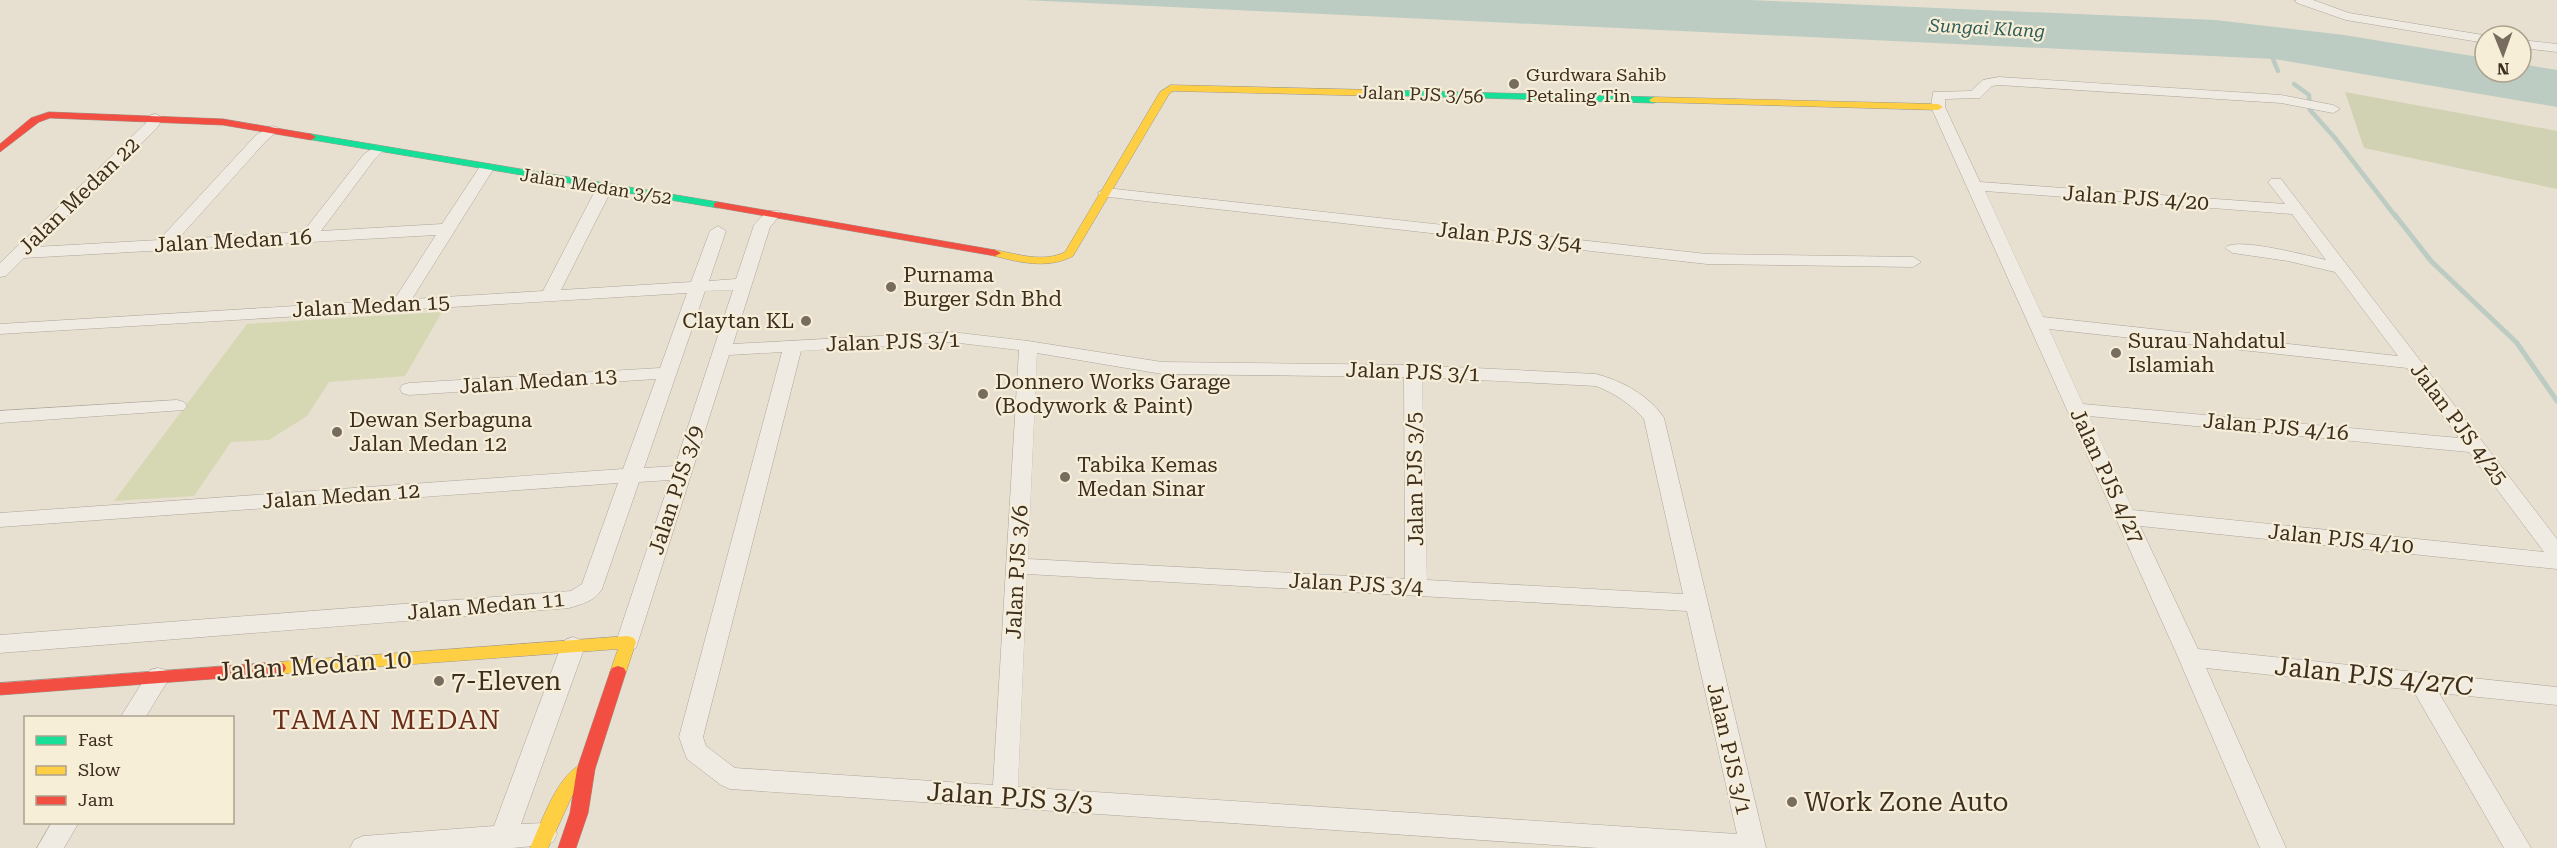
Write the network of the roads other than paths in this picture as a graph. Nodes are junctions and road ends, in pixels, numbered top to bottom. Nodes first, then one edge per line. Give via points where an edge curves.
1 (2301, 0) edge
2 (2473, 37) edge
3 (2533, 45) edge
4 (2557, 48) edge
5 (1938, 107) junction
6 (2333, 109) dead end
7 (156, 118) junction
8 (272, 130) junction
9 (0, 149) edge
10 (378, 149) junction
11 (486, 168) junction
12 (2276, 182) dead end
13 (1975, 186) junction
14 (604, 187) junction
15 (1106, 193) junction
16 (2297, 210) junction
17 (773, 214) junction
18 (447, 229) junction
19 (718, 231) dead end
20 (308, 237) junction
21 (164, 245) junction
22 (2233, 248) dead end
23 (19, 253) junction
24 (1913, 262) dead end
25 (2340, 268) junction
26 (0, 272) edge
27 (742, 284) junction
28 (699, 287) junction
29 (549, 296) junction
30 (399, 305) junction
31 (2036, 322) junction
32 (0, 329) edge
33 (793, 345) junction
34 (1028, 346) junction
35 (720, 350) junction
36 (2412, 363) junction
37 (1413, 371) junction
38 (668, 372) junction
39 (409, 389) dead end
40 (177, 406) dead end
41 (2076, 409) junction
42 (0, 417) edge
43 (2475, 446) junction
44 (682, 472) junction
45 (631, 475) junction
46 (2126, 517) junction
47 (0, 520) edge
48 (2557, 554) edge
49 (2557, 561) edge
50 (1017, 566) junction
51 (1416, 588) junction
52 (1695, 603) junction
53 (628, 642) junction
54 (0, 644) edge
55 (573, 646) junction
56 (2190, 657) junction
57 (158, 677) junction
58 (2420, 681) junction
59 (0, 689) edge
60 (2557, 696) edge
61 (133, 716) edge
62 (586, 769) junction
63 (1005, 797) junction
64 (65, 824) edge
65 (541, 841) edge
66 (501, 842) edge
67 (50, 848) edge
68 (363, 848) edge
69 (567, 848) edge
70 (1752, 848) edge
71 (2273, 848) edge
72 (2518, 848) edge

1 - 2 street via 2346,16
3 - 4 street
5 - 6 street via 1938,95 1975,95 1988,83 2000,81 2282,99
5 - 13 street, Jalan PJS 4/27
5 - 15 street, Jalan PJS 3/56 via 1171,88
7 - 8 street, Jalan Medan 3/52
7 - 9 street, Jalan Medan 3/52 via 49,115 35,120
7 - 23 street, Jalan Medan 22
8 - 10 street, Jalan Medan 3/52
8 - 21 street
10 - 11 street, Jalan Medan 3/52
10 - 20 street
11 - 14 street, Jalan Medan 3/52
11 - 18 street
12 - 16 street
13 - 16 street, Jalan PJS 4/20
13 - 31 street, Jalan PJS 4/27
14 - 17 street, Jalan Medan 3/52
14 - 29 street
15 - 17 street, Jalan Medan 3/52 via 1069,254 1049,262
15 - 24 street, Jalan PJS 3/54 via 1707,259
16 - 25 street
17 - 27 street, Jalan PJS 3/9 via 762,225
18 - 20 street, Jalan Medan 16
18 - 30 street
19 - 28 street, Jalan Medan 11
20 - 21 street, Jalan Medan 16
21 - 23 street, Jalan Medan 16
22 - 25 street
23 - 26 street, Jalan Medan 22
25 - 36 street, Jalan PJS 4/25
27 - 28 street, Jalan Medan 15
27 - 35 street, Jalan PJS 3/9
28 - 29 street, Jalan Medan 15
28 - 38 street, Jalan Medan 11
29 - 30 street, Jalan Medan 15
30 - 32 street, Jalan Medan 15
31 - 36 street
31 - 41 street, Jalan PJS 4/27
33 - 34 street, Jalan PJS 3/1 via 951,337
33 - 35 street, Jalan PJS 3/1
33 - 63 street, Jalan PJS 3/3 via 691,737 696,752 735,779
34 - 37 street, Jalan PJS 3/1 via 1162,368
34 - 50 street, Jalan PJS 3/6
35 - 44 street, Jalan PJS 3/9
36 - 43 street, Jalan PJS 4/25
37 - 51 street, Jalan PJS 3/5
37 - 52 street, Jalan PJS 3/1 via 1601,380 1648,410 1654,418
38 - 39 street, Jalan Medan 13
38 - 45 street, Jalan Medan 11
40 - 42 street
41 - 43 street, Jalan PJS 4/16
41 - 46 street, Jalan PJS 4/27
43 - 48 street, Jalan PJS 4/25
44 - 45 street, Jalan Medan 12
44 - 53 street, Jalan PJS 3/9
45 - 47 street, Jalan Medan 12
45 - 54 street, Jalan Medan 11 via 591,589 569,600
46 - 49 street, Jalan PJS 4/10
46 - 56 street, Jalan PJS 4/27
50 - 51 street, Jalan PJS 3/4
50 - 63 street, Jalan PJS 3/6
51 - 52 street, Jalan PJS 3/4
52 - 70 street, Jalan PJS 3/1
53 - 55 street, Jalan Medan 10
53 - 62 street, Jalan PJS 3/9
55 - 57 street, Jalan Medan 10
55 - 66 street
56 - 58 street, Jalan PJS 4/27C
56 - 71 street, Jalan PJS 4/27
57 - 59 street, Jalan Medan 10
57 - 61 street
58 - 60 street, Jalan PJS 4/27C
58 - 72 street
62 - 65 street, Jalan PJS 3/9 via 566,789
62 - 69 street, Jalan PJS 3/9 via 579,813
63 - 70 street, Jalan PJS 3/3
64 - 67 street
65 - 66 street
66 - 68 street

